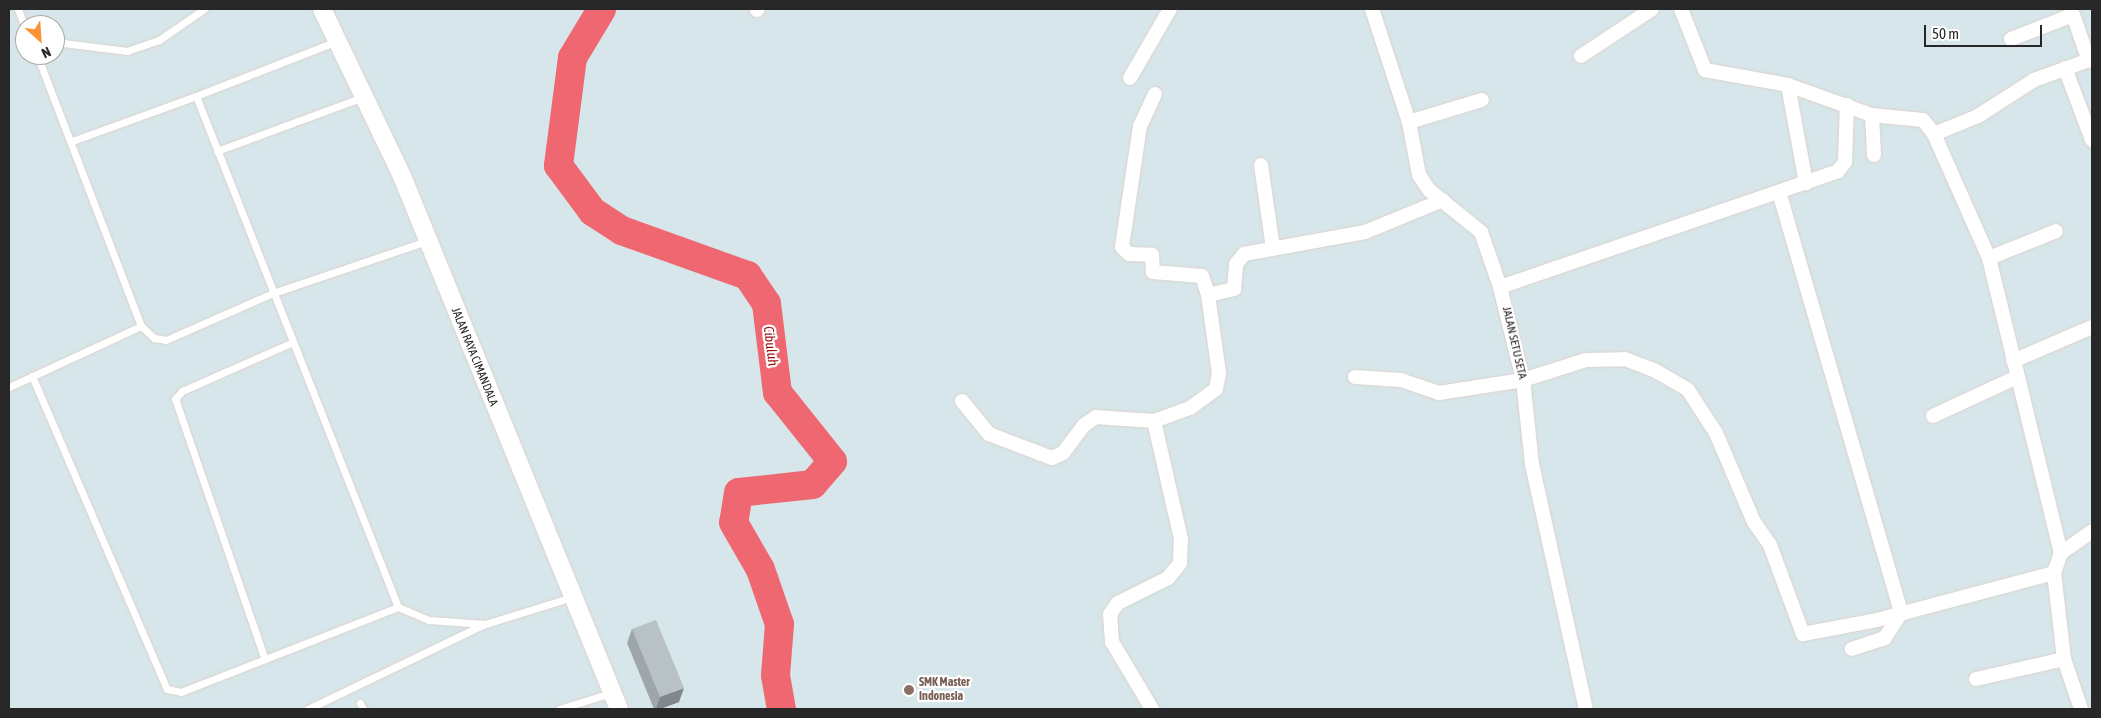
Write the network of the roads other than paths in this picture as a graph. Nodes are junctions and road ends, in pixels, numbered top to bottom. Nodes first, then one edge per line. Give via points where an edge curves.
1 (204, 9) edge
2 (322, 9) edge
3 (1170, 9) edge
4 (1372, 9) edge
5 (1652, 9) edge
6 (1681, 9) edge
7 (2072, 12) edge
8 (2011, 39) dead end
9 (337, 40) junction
10 (65, 43) edge
11 (1581, 56) dead end
12 (2090, 60) edge
13 (41, 65) edge
14 (2065, 68) junction
15 (1130, 78) dead end
16 (1791, 86) junction
17 (1155, 94) dead end
18 (196, 96) junction
19 (363, 97) junction
20 (1482, 100) dead end
21 (1847, 106) junction
22 (1872, 115) junction
23 (1409, 122) junction
24 (1934, 134) junction
25 (2092, 140) edge
26 (72, 141) junction
27 (217, 151) junction
28 (1809, 152) dead end
29 (1874, 156) dead end
30 (1261, 165) dead end
31 (1806, 182) junction
32 (1779, 192) junction
33 (1443, 200) junction
34 (2056, 231) dead end
35 (428, 240) junction
36 (1273, 248) junction
37 (1989, 258) junction
38 (1500, 287) junction
39 (274, 293) junction
40 (1208, 295) junction
41 (141, 326) junction
42 (2092, 327) edge
43 (293, 342) junction
44 (2013, 361) junction
45 (32, 376) junction
46 (1355, 377) dead end
47 (2017, 377) junction
48 (1523, 380) junction
49 (9, 387) edge
50 (962, 401) dead end
51 (1933, 416) dead end
52 (1154, 421) junction
53 (2092, 531) edge
54 (2061, 553) junction
55 (2054, 573) junction
56 (573, 597) junction
57 (398, 607) junction
58 (1901, 613) junction
59 (485, 624) junction
60 (1852, 649) dead end
61 (264, 657) junction
62 (2064, 659) junction
63 (1976, 680) dead end
64 (614, 692) junction
65 (308, 709) edge
66 (559, 709) edge
67 (618, 709) edge
68 (1152, 709) edge
69 (1586, 709) edge
70 (2081, 709) edge

1 - 10 lane via 159,40 127,51
2 - 9 street, JALAN RAYA CIMANDALA
3 - 15 street
4 - 23 street, JALAN SETU SETA
5 - 11 street
6 - 16 street via 1705,70
7 - 8 street
7 - 12 street
9 - 18 lane
9 - 19 street, JALAN RAYA CIMANDALA
12 - 14 street
13 - 26 lane
14 - 24 street via 2034,80 1978,116
14 - 25 street
16 - 21 street
16 - 28 street
16 - 31 street
17 - 40 street via 1140,126 1122,247 1129,254 1152,255 1153,272 1202,276
18 - 26 lane
18 - 27 lane
19 - 27 lane
19 - 35 street, JALAN RAYA CIMANDALA
20 - 23 street
21 - 22 street
21 - 31 street via 1844,166
22 - 24 street via 1923,120
22 - 29 street
23 - 33 street, JALAN SETU SETA via 1419,175 1429,190
24 - 37 street
26 - 41 lane
27 - 39 lane
30 - 36 street
31 - 32 street
32 - 38 street
32 - 58 street
33 - 36 street via 1365,232
33 - 38 street, JALAN SETU SETA via 1481,232
34 - 37 street
35 - 39 lane
35 - 56 street, JALAN RAYA CIMANDALA
36 - 40 street via 1244,254 1236,264 1234,289
37 - 44 street
38 - 48 street, JALAN SETU SETA
39 - 41 lane via 166,340 154,338
39 - 43 lane
40 - 52 street via 1219,373 1216,389 1190,408
41 - 45 lane
42 - 44 street
43 - 57 lane
43 - 61 lane via 182,391 175,398
44 - 47 street
45 - 49 lane
45 - 61 lane via 163,685 181,692
46 - 48 street via 1401,380 1439,393
47 - 51 street
47 - 54 street
48 - 58 street via 1586,360 1625,359 1688,390 1716,433 1754,522 1770,545 1803,634
48 - 69 street, JALAN SETU SETA via 1532,464
50 - 52 street via 989,434 1052,458 1063,453 1091,419
52 - 68 street via 1183,553 1168,578 1118,603 1110,614 1108,628
53 - 54 street
54 - 55 street
55 - 58 street
55 - 62 street
56 - 59 lane
56 - 64 street, JALAN RAYA CIMANDALA
57 - 59 lane via 429,620
57 - 61 lane
58 - 60 street via 1885,638
59 - 65 lane
62 - 63 street
62 - 70 street
64 - 66 lane
64 - 67 street, JALAN RAYA CIMANDALA

